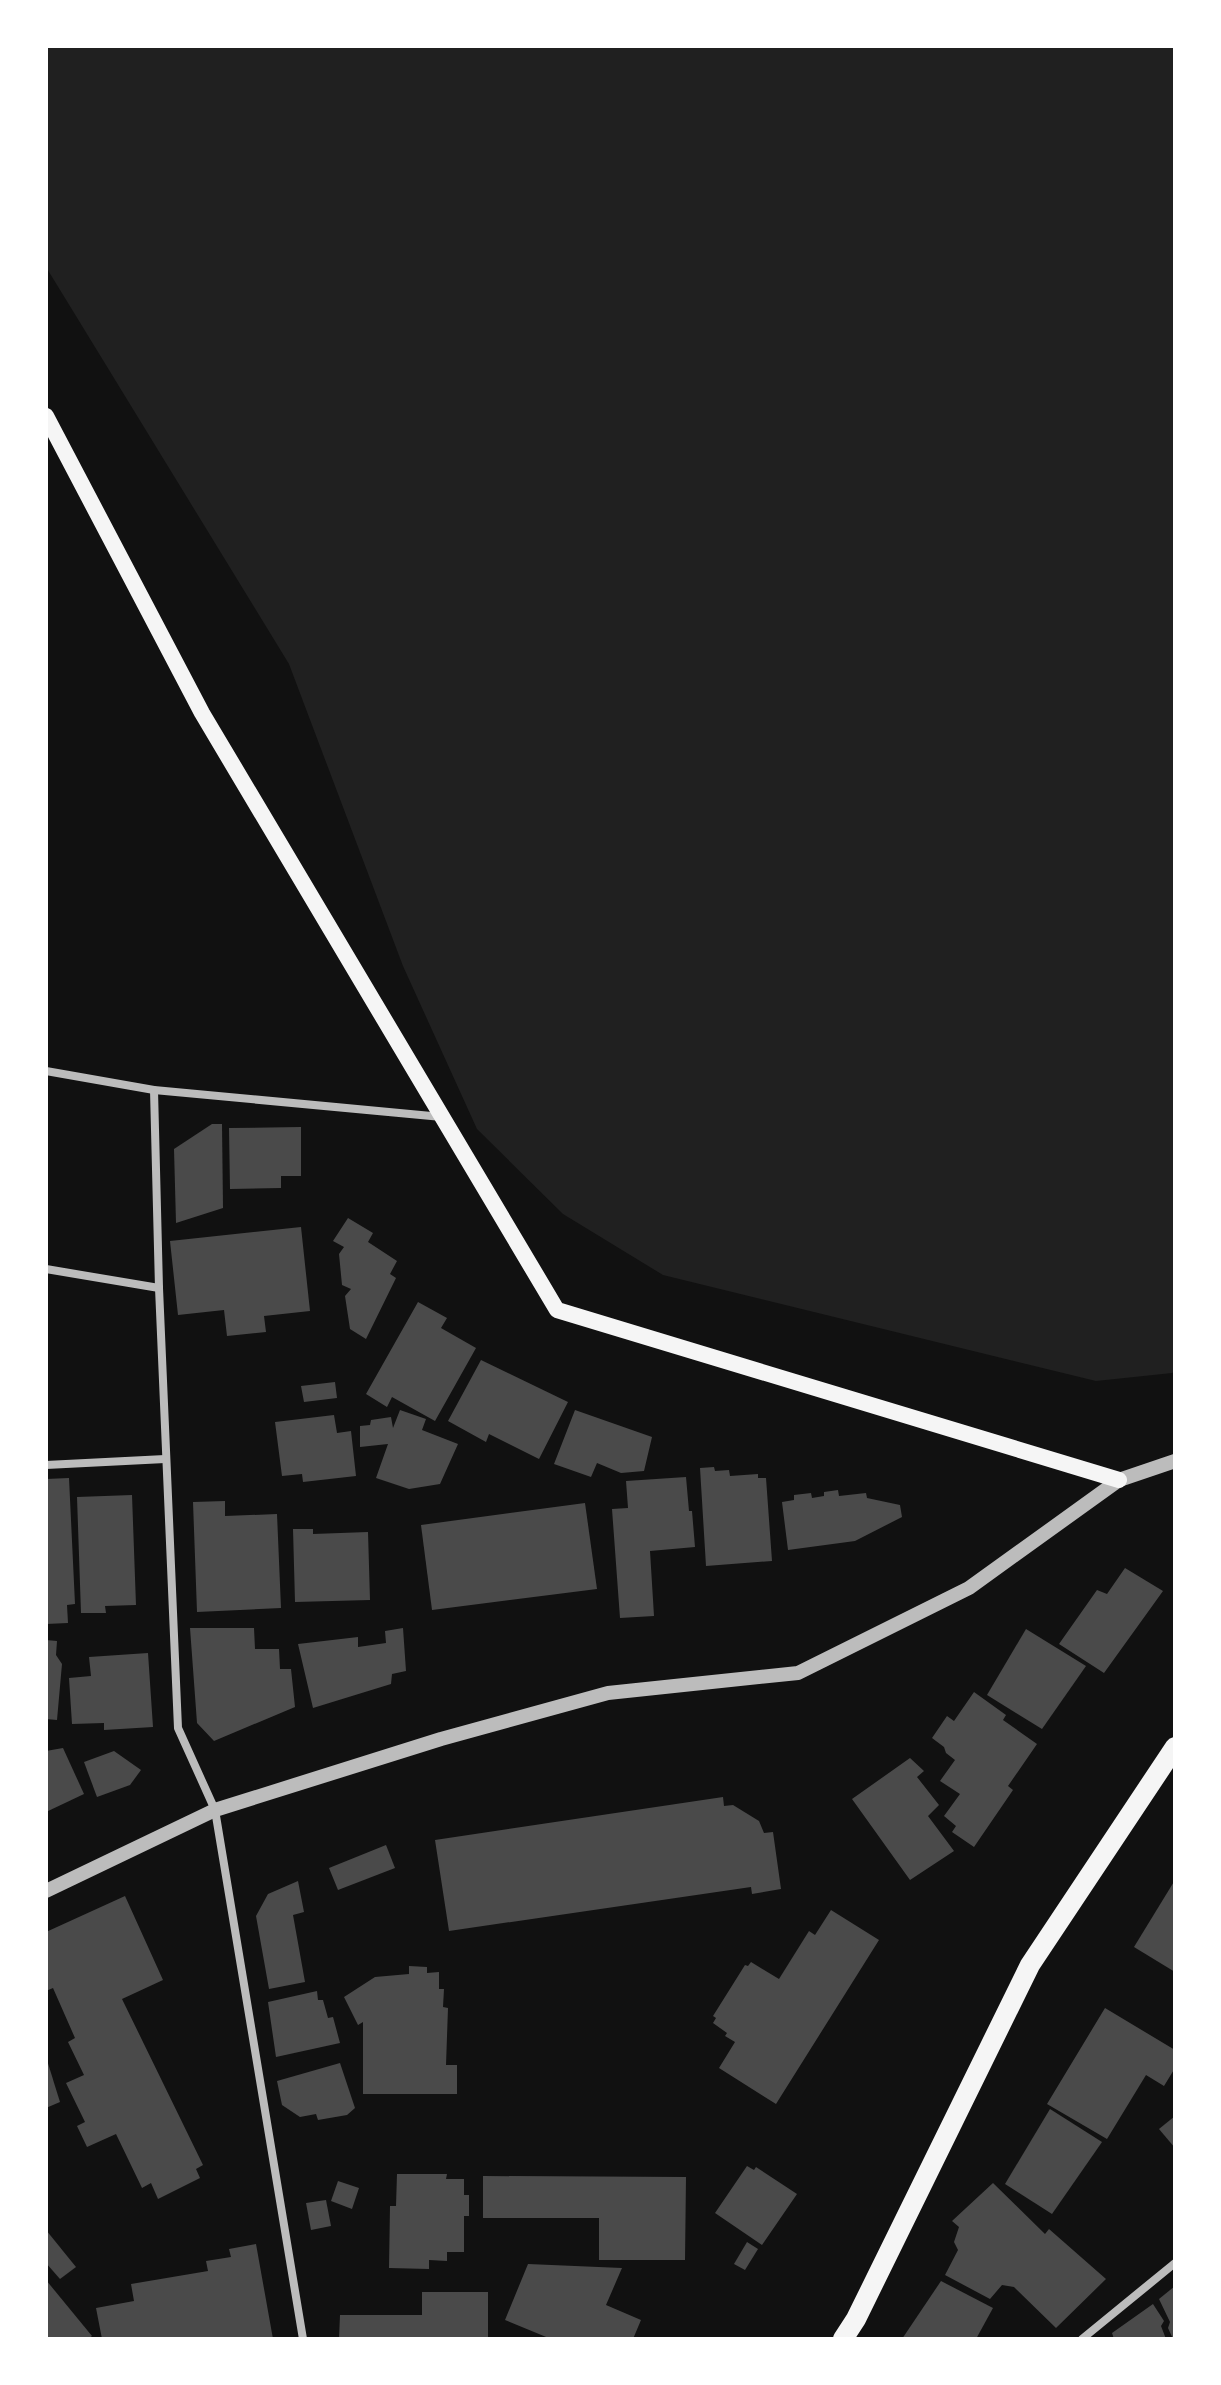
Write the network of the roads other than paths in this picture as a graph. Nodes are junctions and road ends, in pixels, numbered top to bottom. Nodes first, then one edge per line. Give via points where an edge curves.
1 (46, 416) edge
2 (46, 1071) edge
3 (154, 1090) junction
4 (442, 1117) junction
5 (46, 1269) edge
6 (159, 1288) junction
7 (165, 1459) junction
8 (1175, 1461) edge
9 (46, 1465) edge
10 (1119, 1480) junction
11 (1175, 1747) edge
12 (215, 1810) junction
13 (46, 1891) edge
14 (1175, 2263) edge
15 (855, 2329) edge
16 (303, 2339) edge
17 (843, 2339) edge
18 (1082, 2339) edge

1 - 4 main road via 202,713
2 - 3 street
3 - 4 street
3 - 6 street
4 - 10 main road via 557,1310
5 - 6 street
6 - 7 street
7 - 9 street
7 - 12 street via 178,1728
8 - 10 street
10 - 12 street via 969,1588 798,1673 608,1693
11 - 15 main road via 1030,1965
12 - 13 street
12 - 16 street
14 - 18 street
15 - 17 main road

